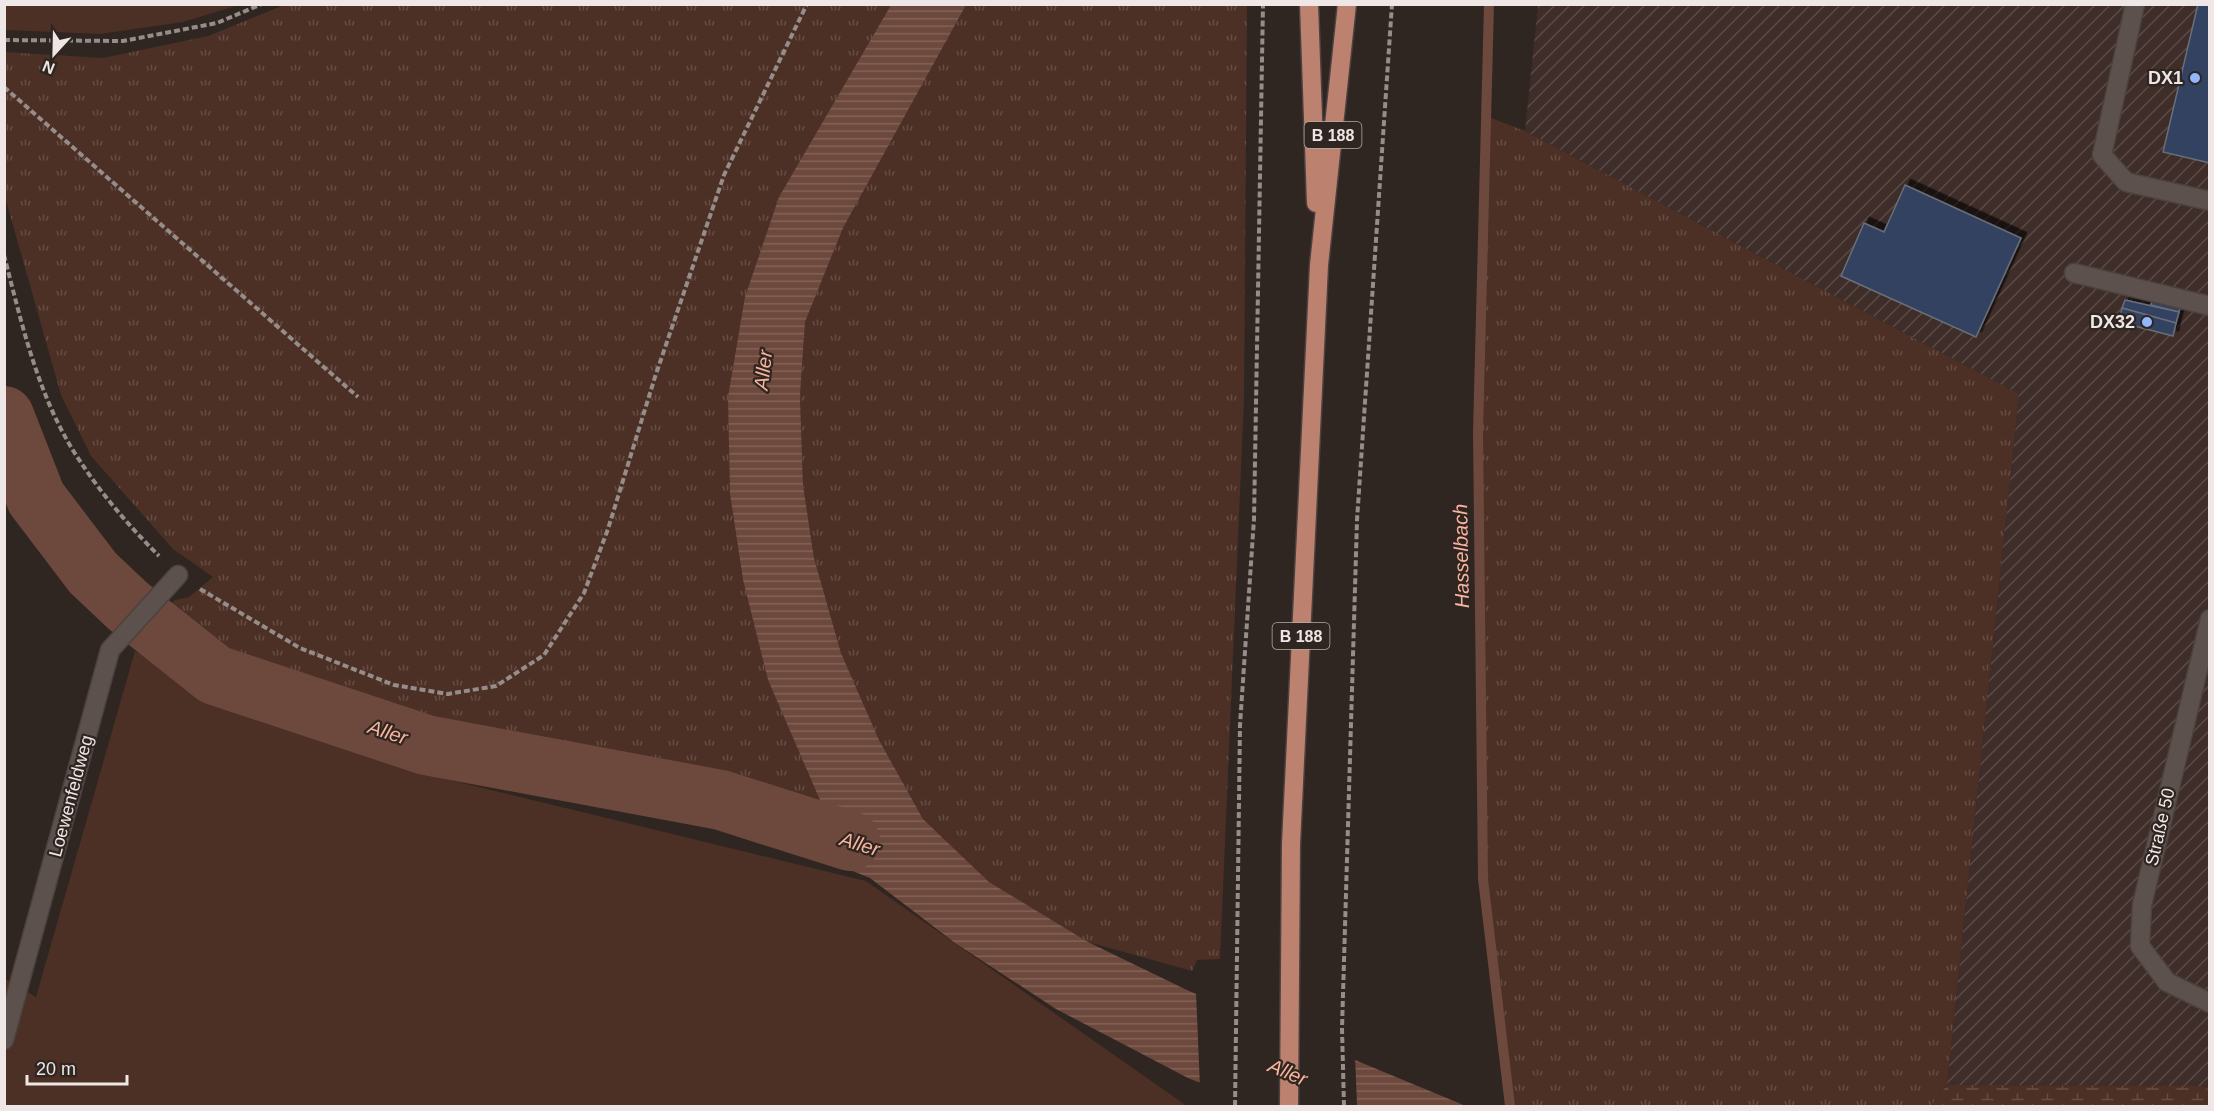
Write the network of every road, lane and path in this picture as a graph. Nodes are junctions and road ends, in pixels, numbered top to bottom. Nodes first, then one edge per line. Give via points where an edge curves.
1 (262, 4) edge
2 (807, 4) edge
3 (1263, 4) edge
4 (1309, 4) edge
5 (1347, 4) edge
6 (1392, 4) edge
7 (2135, 4) edge
8 (4, 40) edge
9 (4, 87) edge
10 (2210, 201) edge
11 (4, 255) edge
12 (1319, 265) junction
13 (2073, 273) dead end
14 (2210, 306) edge
15 (358, 397) dead end
16 (178, 575) junction
17 (2210, 619) edge
18 (2210, 1003) edge
19 (4, 1040) edge
20 (1235, 1107) edge
21 (1289, 1107) edge
22 (1344, 1107) edge

1 - 8 path via 218,23 123,41
2 - 16 path via 724,175 584,593 544,654 496,686 448,694 394,685 300,648
3 - 20 path via 1254,519 1240,725
4 - 12 main road, B 188
5 - 12 main road, B 188
6 - 22 path via 1357,520 1342,1029
7 - 10 street via 2102,155 2126,182
9 - 15 path
11 - 16 path via 47,397 79,461 144,542
12 - 21 main road, B 188 via 1292,832
13 - 14 street
16 - 19 street, Loewenfeldweg via 110,650
17 - 18 street, Straße 50 via 2142,905 2140,946 2167,982

